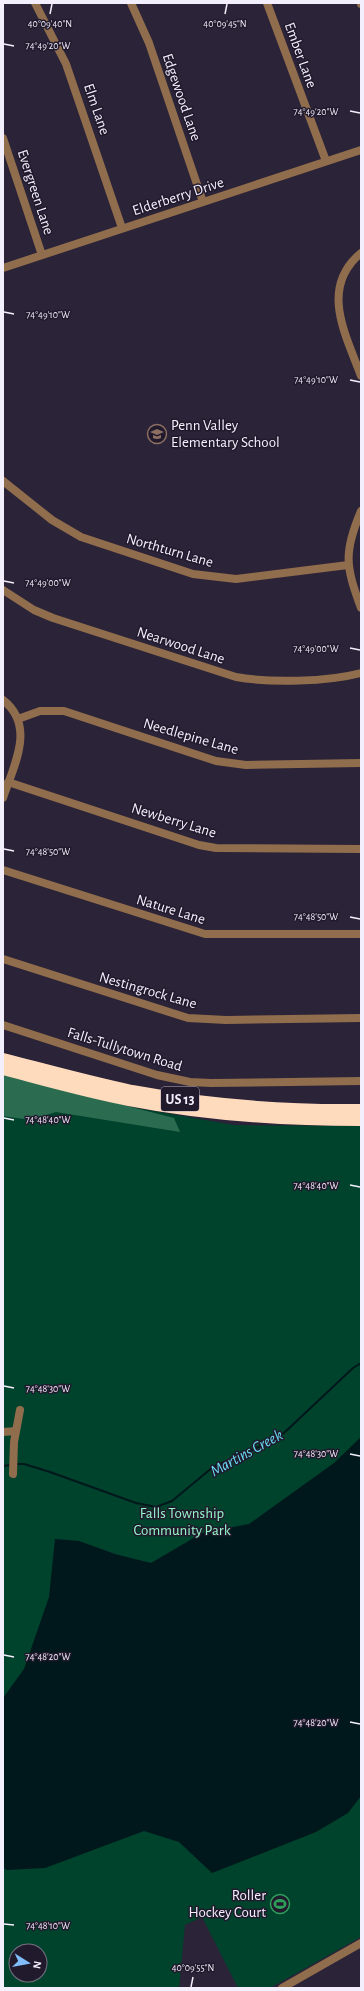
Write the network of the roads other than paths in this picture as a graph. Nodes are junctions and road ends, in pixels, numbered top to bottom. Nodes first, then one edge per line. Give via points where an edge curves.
1 (35, 3) edge
2 (131, 3) edge
3 (267, 3) edge
4 (3, 138) edge
5 (361, 150) edge
6 (326, 161) junction
7 (203, 202) junction
8 (122, 228) junction
9 (361, 253) edge
10 (42, 255) junction
11 (3, 268) edge
12 (361, 376) edge
13 (3, 481) edge
14 (361, 511) edge
15 (348, 565) junction
16 (3, 590) edge
17 (361, 608) edge
18 (361, 673) edge
19 (3, 700) edge
20 (18, 719) junction
21 (361, 763) edge
22 (8, 782) junction
23 (3, 798) edge
24 (361, 849) edge
25 (3, 870) edge
26 (361, 934) edge
27 (3, 959) edge
28 (361, 1018) edge
29 (3, 1025) edge
30 (3, 1059) edge
31 (3, 1069) edge
32 (361, 1081) edge
33 (361, 1110) edge
34 (361, 1120) edge
35 (20, 1410) dead end
36 (16, 1431) junction
37 (3, 1432) edge
38 (13, 1474) dead end
39 (361, 1943) edge
40 (282, 1988) edge

1 - 8 street, Elm Lane via 66,64
2 - 7 street, Edgewood Lane via 149,43
3 - 6 street, Ember Lane
4 - 10 street, Evergreen Lane
5 - 6 street, Elderberry Drive
6 - 7 street, Elderberry Drive
7 - 8 street, Elderberry Drive
8 - 10 street, Elderberry Drive
9 - 12 street via 345,272 338,300 340,319
10 - 11 street, Elderberry Drive
13 - 15 street, Northturn Lane via 52,520 81,537 193,574 236,579
14 - 15 street via 350,540
15 - 17 street
16 - 18 street, Nearwood Lane via 34,610 53,618 236,677 320,680
19 - 20 street via 14,710
20 - 21 street, Needlepine Lane via 40,711 64,711 231,764
20 - 22 street via 21,744
22 - 23 street
22 - 24 street, Newberry Lane via 199,845 216,848
25 - 26 street, Nature Lane via 204,934
27 - 28 street, Nestingrock Lane via 188,1018
29 - 32 street, Falls-Tullytown Road via 177,1080 211,1083
30 - 33 highway, US 13 via 104,1084 183,1099 264,1108
31 - 34 highway, US 13 via 102,1094 181,1109 263,1118
35 - 36 street
36 - 37 street
36 - 38 street
39 - 40 street

